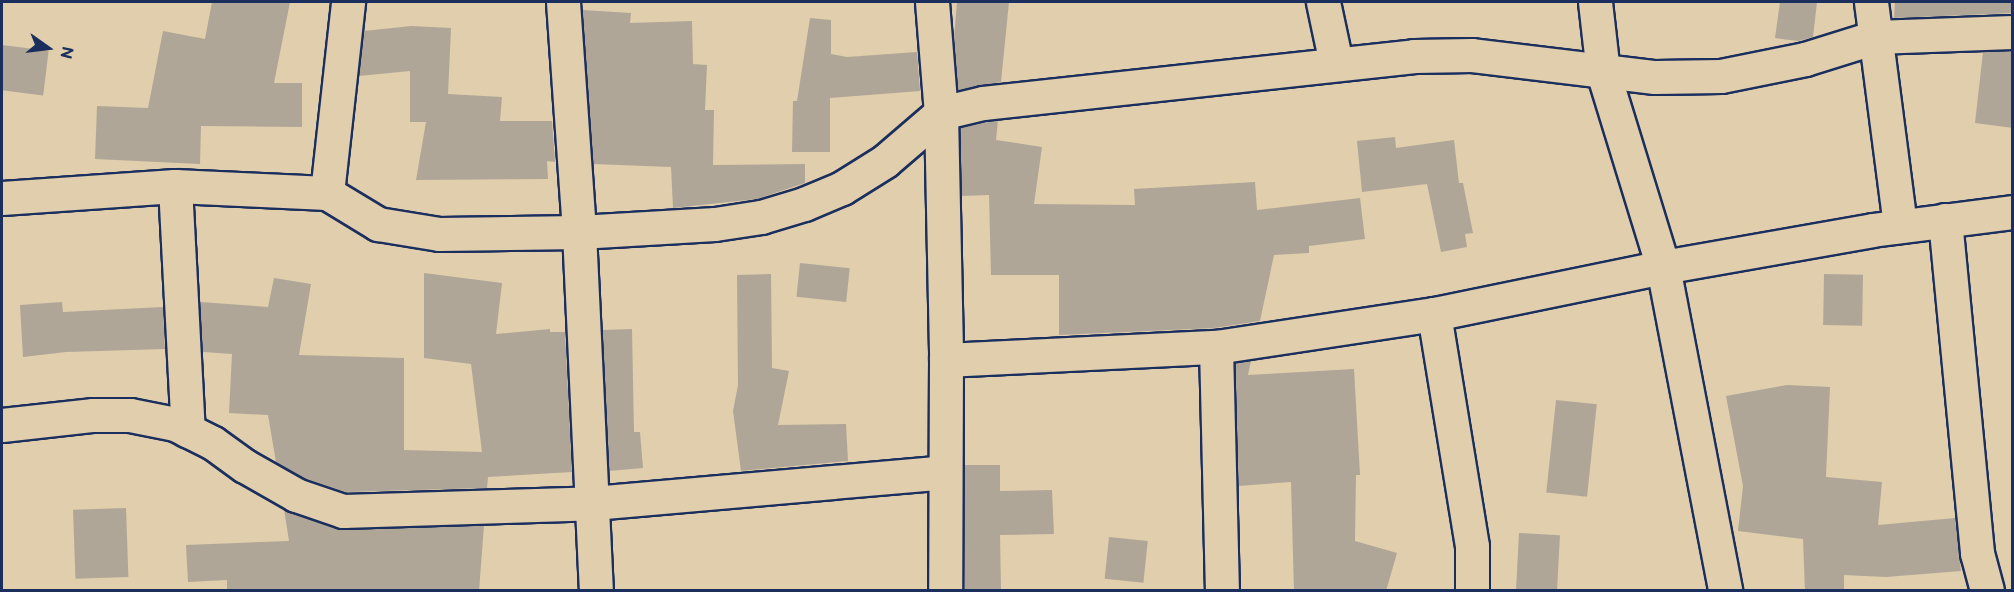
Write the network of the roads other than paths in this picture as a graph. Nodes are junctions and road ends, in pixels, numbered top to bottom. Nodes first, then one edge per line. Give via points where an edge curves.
1 (348, 2) edge
2 (563, 2) edge
3 (932, 2) edge
4 (1323, 2) edge
5 (1595, 2) edge
6 (1871, 2) edge
7 (2013, 33) edge
8 (1875, 37) junction
9 (1336, 63) junction
10 (1603, 72) junction
11 (941, 113) junction
12 (176, 186) junction
13 (327, 193) junction
14 (2, 198) edge
15 (2013, 212) edge
16 (1945, 220) junction
17 (1900, 226) junction
18 (579, 232) junction
19 (1663, 267) junction
20 (1434, 314) junction
21 (1216, 347) junction
22 (946, 360) junction
23 (2, 425) edge
24 (188, 431) junction
25 (945, 472) junction
26 (593, 503) junction
27 (596, 591) edge
28 (945, 591) edge
29 (1222, 591) edge
30 (1473, 591) edge
31 (1725, 591) edge
32 (1988, 591) edge

1 - 13 street
2 - 18 street
3 - 11 street
4 - 9 street
5 - 10 street
6 - 8 street
7 - 8 street
8 - 10 street via 1805,59 1721,76 1655,77
8 - 17 street
9 - 10 street via 1472,55
9 - 11 street via 983,103
10 - 19 street
11 - 18 street via 885,161 842,189 804,204 761,217 715,224
11 - 22 street
12 - 13 street
12 - 14 street
12 - 24 street
13 - 18 street via 378,224 439,234
15 - 16 street
16 - 17 street
16 - 32 street via 1977,553
17 - 19 street
18 - 26 street
19 - 20 street
19 - 31 street
20 - 21 street
20 - 30 street via 1472,546
21 - 22 street
21 - 29 street
22 - 25 street
23 - 24 street via 130,415 175,424
24 - 26 street via 296,495 343,511
25 - 26 street
25 - 28 street
26 - 27 street

